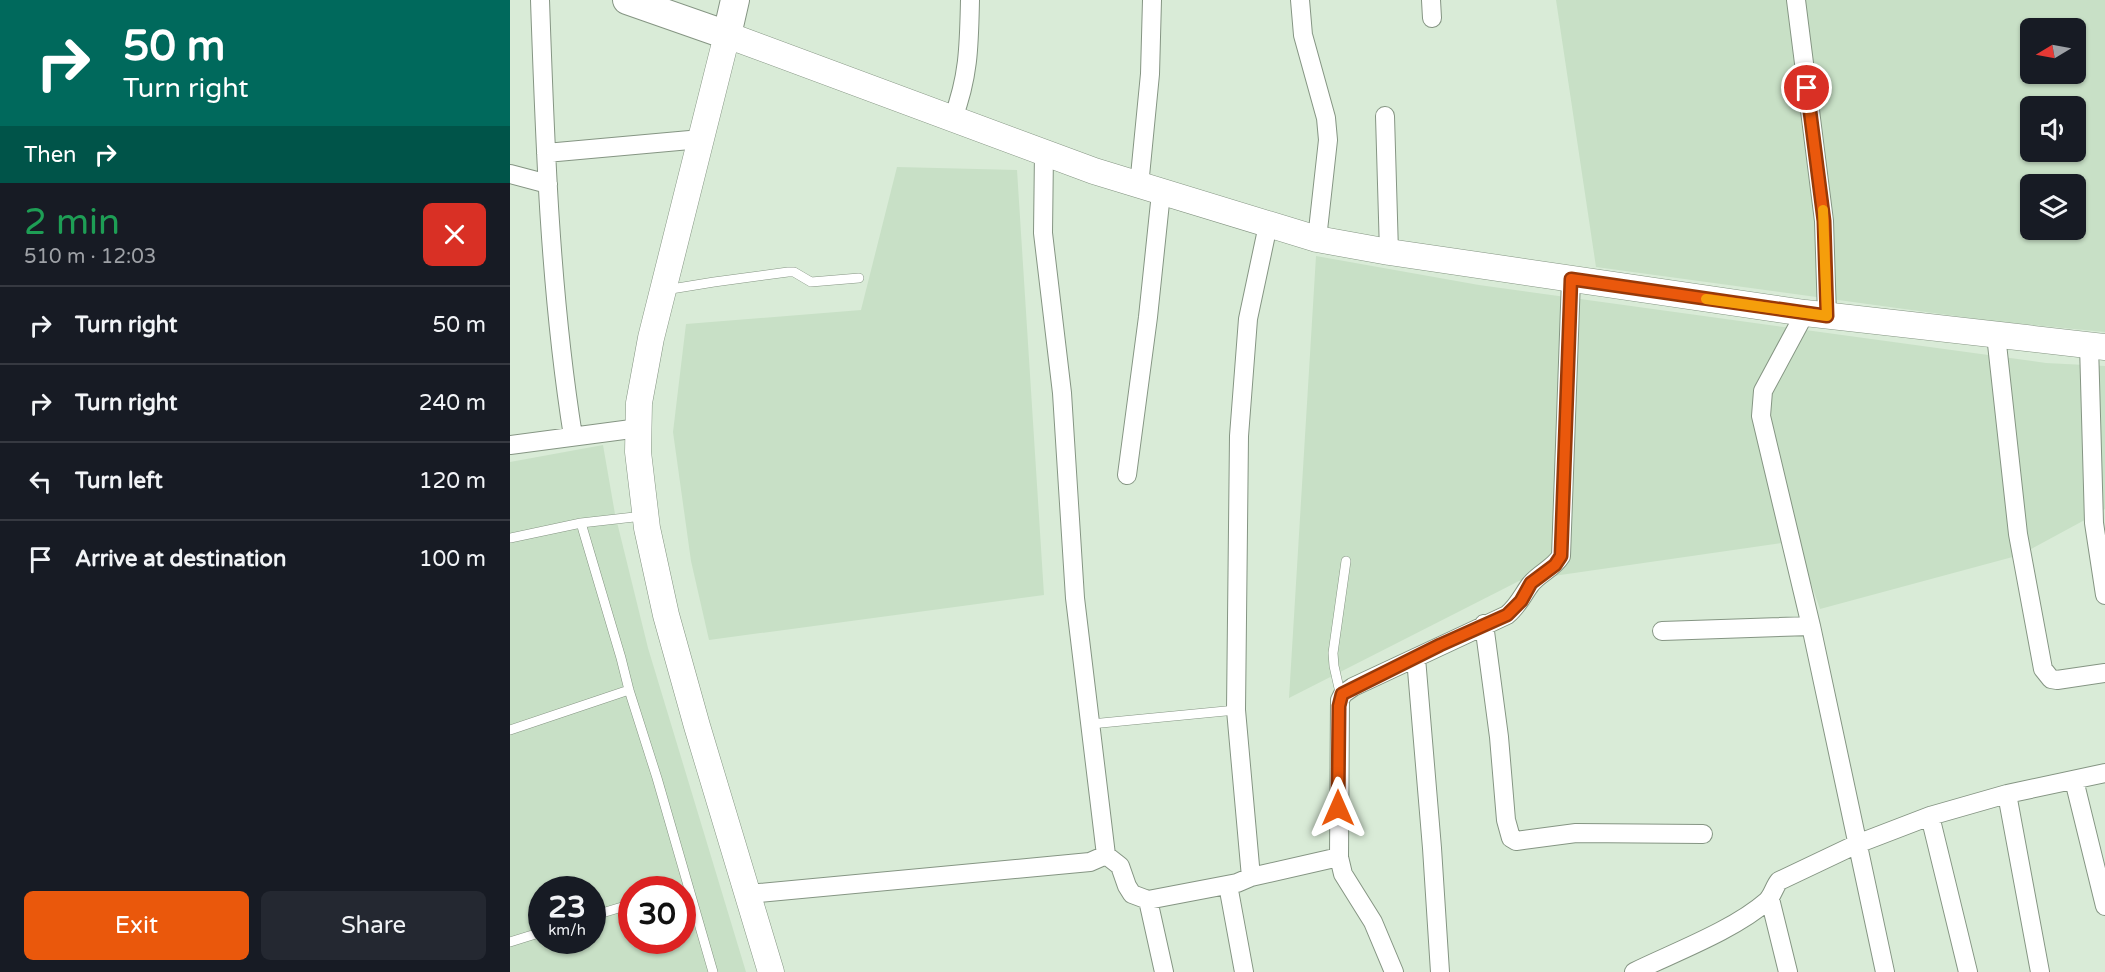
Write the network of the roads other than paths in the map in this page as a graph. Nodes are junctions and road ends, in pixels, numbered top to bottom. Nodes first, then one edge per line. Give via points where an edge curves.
1 (540, 0) edge
2 (627, 0) edge
3 (678, 0) edge
4 (970, 0) edge
5 (1152, 0) edge
6 (1300, 0) edge
7 (1796, 0) edge
8 (731, 17) edge
9 (1385, 116) dead end
10 (953, 118) junction
11 (701, 139) junction
12 (546, 153) junction
13 (1044, 153) junction
14 (510, 174) edge
15 (548, 184) junction
16 (1150, 189) junction
17 (1268, 225) junction
18 (1317, 239) junction
19 (1389, 252) junction
20 (859, 278) dead end
21 (1571, 279) junction
22 (663, 291) junction
23 (1816, 315) junction
24 (1996, 335) junction
25 (2097, 346) edge
26 (639, 428) junction
27 (573, 436) junction
28 (510, 445) edge
29 (1127, 475) dead end
30 (645, 516) junction
31 (581, 523) junction
32 (510, 537) edge
33 (1346, 561) dead end
34 (2105, 595) edge
35 (1484, 624) junction
36 (1811, 626) junction
37 (1662, 631) dead end
38 (1416, 658) junction
39 (2105, 673) edge
40 (629, 690) junction
41 (1341, 698) junction
42 (1236, 710) junction
43 (1090, 724) junction
44 (510, 730) edge
45 (2105, 773) edge
46 (2074, 780) junction
47 (2007, 794) junction
48 (1930, 816) junction
49 (1703, 834) dead end
50 (1857, 844) junction
51 (1106, 855) junction
52 (1339, 857) junction
53 (684, 876) edge
54 (1251, 877) junction
55 (1228, 885) junction
56 (748, 894) junction
57 (1770, 898) junction
58 (1148, 900) junction
59 (2105, 906) edge
60 (696, 916) edge
61 (528, 936) edge
62 (510, 942) edge
63 (713, 972) edge
64 (771, 972) edge
65 (1164, 972) edge
66 (1244, 972) edge
67 (1394, 972) edge
68 (1440, 972) edge
69 (1634, 972) edge
70 (1788, 972) edge
71 (1885, 972) edge
72 (1968, 972) edge
73 (2040, 972) edge

1 - 12 street
2 - 8 main road
3 - 8 main road
4 - 10 street via 968,65 963,94
5 - 16 street
6 - 18 street via 1303,35 1326,118 1328,140
7 - 23 street via 1824,221
8 - 10 street
8 - 11 street
9 - 19 street
10 - 13 street
11 - 12 street
11 - 22 street
12 - 15 street
13 - 16 street
13 - 43 street via 1043,233 1062,393 1075,598
14 - 15 street
15 - 27 street via 562,367
16 - 17 street
16 - 29 street via 1148,317
17 - 18 street
17 - 42 street via 1248,319 1240,424
18 - 19 street
19 - 21 street
20 - 22 lane via 811,282 794,272
21 - 23 street
21 - 35 street via 1561,556 1531,583 1514,609
22 - 26 street via 639,403
23 - 24 street
23 - 36 street via 1763,391 1761,416
24 - 25 street
24 - 39 street via 2018,534 2043,669 2057,680
25 - 34 street via 2094,523
26 - 27 street
26 - 30 street
27 - 28 street
30 - 31 lane
30 - 56 street via 666,615
31 - 32 lane
31 - 40 lane
33 - 41 lane via 1334,652
35 - 38 street
35 - 49 street via 1510,838 1516,841 1576,833
36 - 37 street
36 - 50 street
38 - 41 street via 1346,691
38 - 68 street
40 - 44 lane
40 - 53 lane
41 - 52 street
42 - 43 lane
42 - 54 street
43 - 51 street
45 - 46 street
46 - 47 street
46 - 59 street
47 - 48 street
47 - 73 street
48 - 50 street
48 - 72 street
50 - 57 street via 1779,881
50 - 71 street
51 - 56 street via 1090,862
51 - 58 street via 1120,866 1132,894
52 - 54 street
52 - 67 street via 1343,874 1373,922
54 - 55 street
55 - 58 street
55 - 66 street
56 - 64 street
57 - 69 street via 1742,920
57 - 70 street
58 - 65 street
60 - 63 lane
61 - 62 lane

